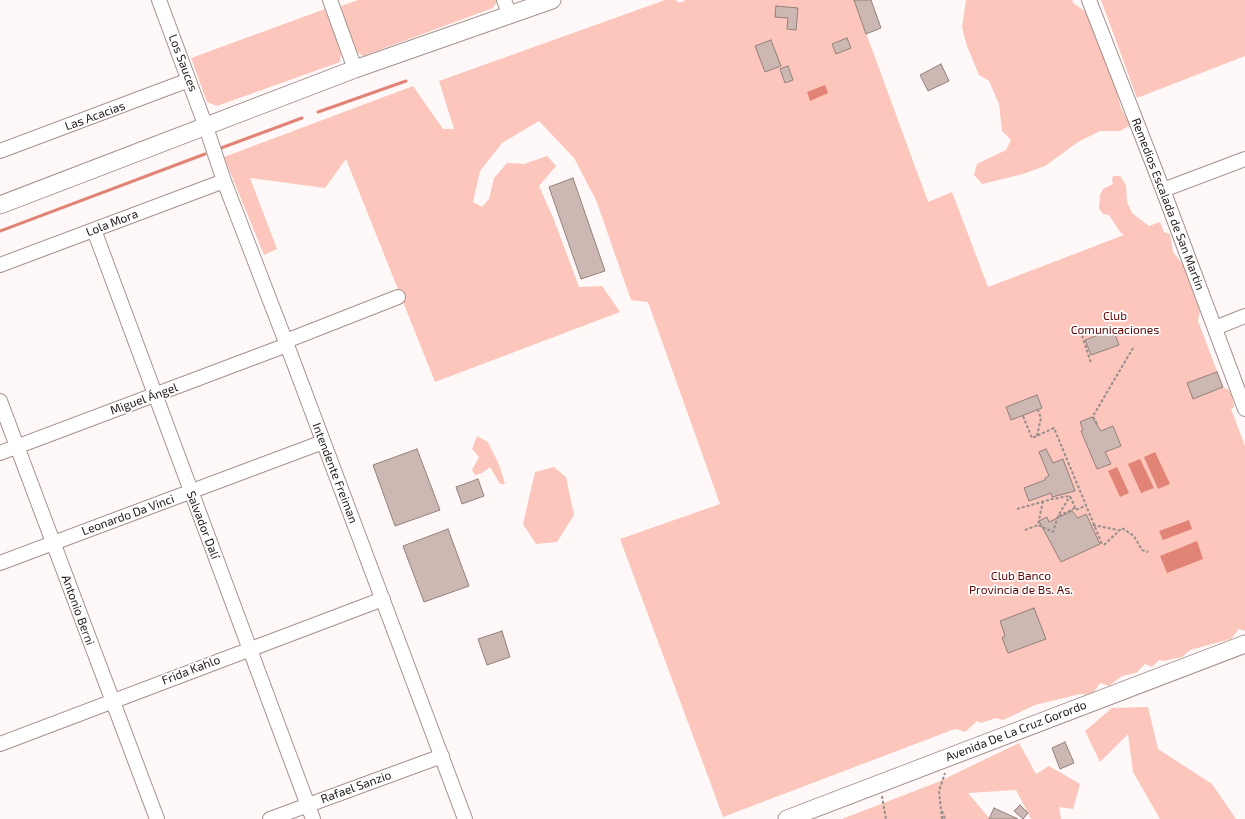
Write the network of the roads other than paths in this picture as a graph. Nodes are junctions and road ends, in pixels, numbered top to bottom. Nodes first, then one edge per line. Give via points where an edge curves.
1 (159, 0) edge
2 (330, 0) edge
3 (552, 0) edge
4 (1089, 0) edge
5 (507, 8) edge
6 (355, 69) junction
7 (189, 80) junction
8 (206, 127) junction
9 (0, 151) edge
10 (1245, 159) edge
11 (224, 181) junction
12 (1163, 190) junction
13 (0, 205) edge
14 (94, 230) junction
15 (0, 265) edge
16 (398, 297) dead end
17 (1245, 316) edge
18 (1215, 328) junction
19 (287, 343) junction
20 (155, 395) junction
21 (0, 401) edge
22 (1245, 410) edge
23 (323, 442) junction
24 (17, 446) junction
25 (0, 453) edge
26 (190, 492) junction
27 (53, 543) junction
28 (0, 563) edge
29 (383, 599) junction
30 (1245, 644) edge
31 (250, 648) junction
32 (112, 700) junction
33 (0, 744) edge
34 (442, 756) junction
35 (308, 805) junction
36 (157, 819) edge
37 (270, 819) edge
38 (313, 819) edge
39 (465, 819) edge
40 (787, 819) edge

1 - 7 street, Los Sauces
2 - 6 street
3 - 5 main road
4 - 12 street, Remedios Escalada de San Martin
5 - 6 main road
6 - 8 main road
7 - 8 street, Los Sauces
7 - 9 street, Las Acacias
8 - 11 street, Intendente Freiman
8 - 13 main road
10 - 12 street
11 - 14 street, Lola Mora
11 - 19 street, Intendente Freiman
12 - 18 street, Remedios Escalada de San Martin
14 - 15 street, Lola Mora
14 - 20 street, Salvador Dalí
16 - 19 street, Miguel Ángel
17 - 18 street
18 - 22 street, Remedios Escalada de San Martin
19 - 20 street, Miguel Ángel
19 - 23 street, Intendente Freiman
20 - 24 street, Miguel Ángel
20 - 26 street, Salvador Dalí
21 - 24 street, Antonio Berni
23 - 26 street, Leonardo Da Vinci
23 - 29 street, Intendente Freiman
24 - 25 street, Miguel Ángel
24 - 27 street, Antonio Berni
26 - 27 street, Leonardo Da Vinci
26 - 31 street, Salvador Dalí
27 - 28 street, Leonardo Da Vinci
27 - 32 street, Antonio Berni
29 - 31 street, Frida Kahlo
29 - 34 street, Intendente Freiman
30 - 40 main road, Avenida De La Cruz Gorordo
31 - 32 street, Frida Kahlo
31 - 35 street, Salvador Dalí
32 - 33 street, Frida Kahlo
32 - 36 street, Antonio Berni
34 - 35 street, Rafael Sanzio
34 - 39 street, Intendente Freiman
35 - 37 street, Rafael Sanzio
35 - 38 street, Salvador Dalí

